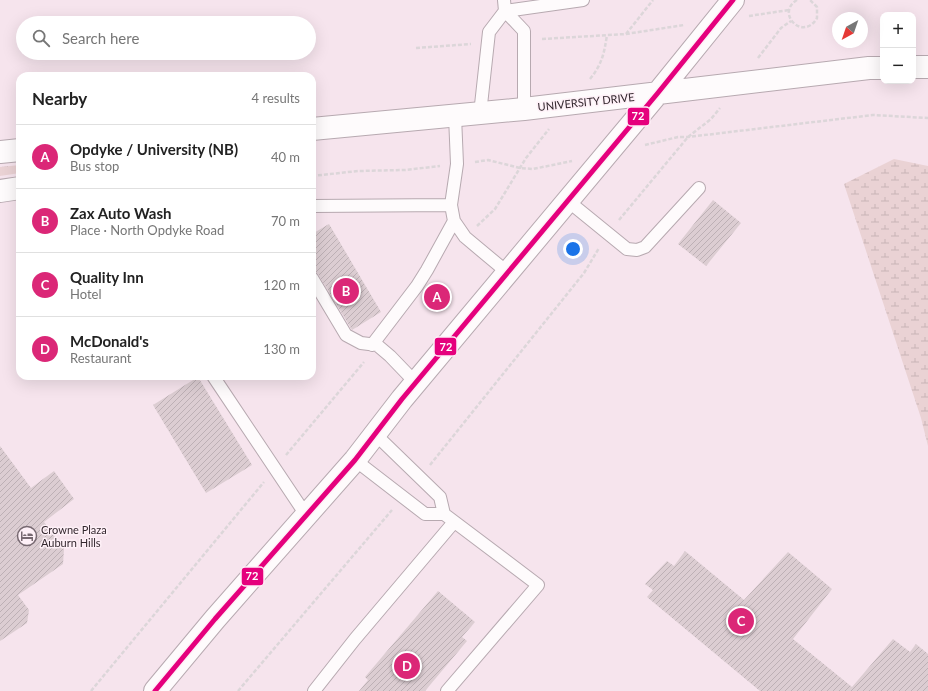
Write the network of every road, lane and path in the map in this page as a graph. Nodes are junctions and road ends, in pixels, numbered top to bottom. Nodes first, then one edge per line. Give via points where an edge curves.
1 (583, 0) edge
2 (653, 0) edge
3 (797, 0) edge
4 (810, 0) edge
5 (731, 1) edge
6 (504, 6) edge
7 (789, 10) junction
8 (776, 12) dead end
9 (791, 21) junction
10 (781, 28) dead end
11 (649, 30) dead end
12 (626, 34) junction
13 (607, 35) junction
14 (539, 39) dead end
15 (474, 44) dead end
16 (416, 48) dead end
17 (916, 67) edge
18 (928, 67) edge
19 (880, 68) edge
20 (598, 69) dead end
21 (657, 94) junction
22 (524, 109) junction
23 (480, 114) junction
24 (455, 116) junction
25 (928, 118) edge
26 (711, 119) dead end
27 (316, 129) edge
28 (678, 137) dead end
29 (688, 138) junction
30 (16, 150) edge
31 (0, 152) edge
32 (526, 158) dead end
33 (472, 162) dead end
34 (444, 166) dead end
35 (520, 168) junction
36 (533, 169) dead end
37 (316, 175) edge
38 (700, 188) dead end
39 (16, 189) edge
40 (0, 191) edge
41 (568, 201) junction
42 (451, 205) junction
43 (316, 206) edge
44 (454, 221) junction
45 (607, 233) junction
46 (465, 237) junction
47 (508, 273) junction
48 (316, 285) edge
49 (374, 345) junction
50 (215, 380) edge
51 (416, 383) junction
52 (374, 434) junction
53 (355, 460) junction
54 (275, 469) junction
55 (420, 477) junction
56 (403, 498) junction
57 (444, 514) junction
58 (306, 515) junction
59 (454, 522) junction
60 (91, 691) edge
61 (155, 691) edge
62 (238, 691) edge
63 (314, 691) edge
64 (447, 691) edge

1 - 6 lane
2 - 12 path
3 - 7 path
4 - 9 path via 817,7 818,13 811,26 800,27
5 - 21 main road
6 - 22 lane via 524,31
6 - 23 lane via 489,32
7 - 8 path
7 - 9 path
9 - 10 path
11 - 12 path
12 - 13 path
13 - 14 path
13 - 20 path
15 - 16 path
17 - 18 main road
19 - 21 main road, UNIVERSITY DRIVE
21 - 22 main road, UNIVERSITY DRIVE
21 - 41 main road
22 - 23 main road, UNIVERSITY DRIVE
23 - 24 main road, UNIVERSITY DRIVE
24 - 27 main road, UNIVERSITY DRIVE
24 - 42 lane via 457,164
25 - 29 path via 873,115
26 - 29 path
28 - 29 path
29 - 45 path
30 - 31 main road
32 - 35 path
33 - 35 path via 488,160
34 - 37 path via 405,170 358,170
35 - 36 path
35 - 46 path via 495,209
38 - 45 lane via 645,247 637,250 627,249
39 - 40 main road
41 - 45 lane
41 - 47 main road
42 - 43 lane
42 - 44 lane
44 - 46 lane
44 - 49 lane via 417,286
45 - 55 path via 584,273
46 - 47 lane
47 - 51 main road
48 - 49 lane via 346,335 361,343
49 - 51 lane via 390,356
49 - 54 path
50 - 54 lane
51 - 52 main road
52 - 53 main road
52 - 55 lane
53 - 56 lane
53 - 58 main road
54 - 58 lane
54 - 60 path
55 - 57 lane via 440,497
56 - 57 lane via 425,514
56 - 62 path
57 - 59 lane
58 - 61 main road
59 - 63 lane
59 - 64 lane via 538,585

